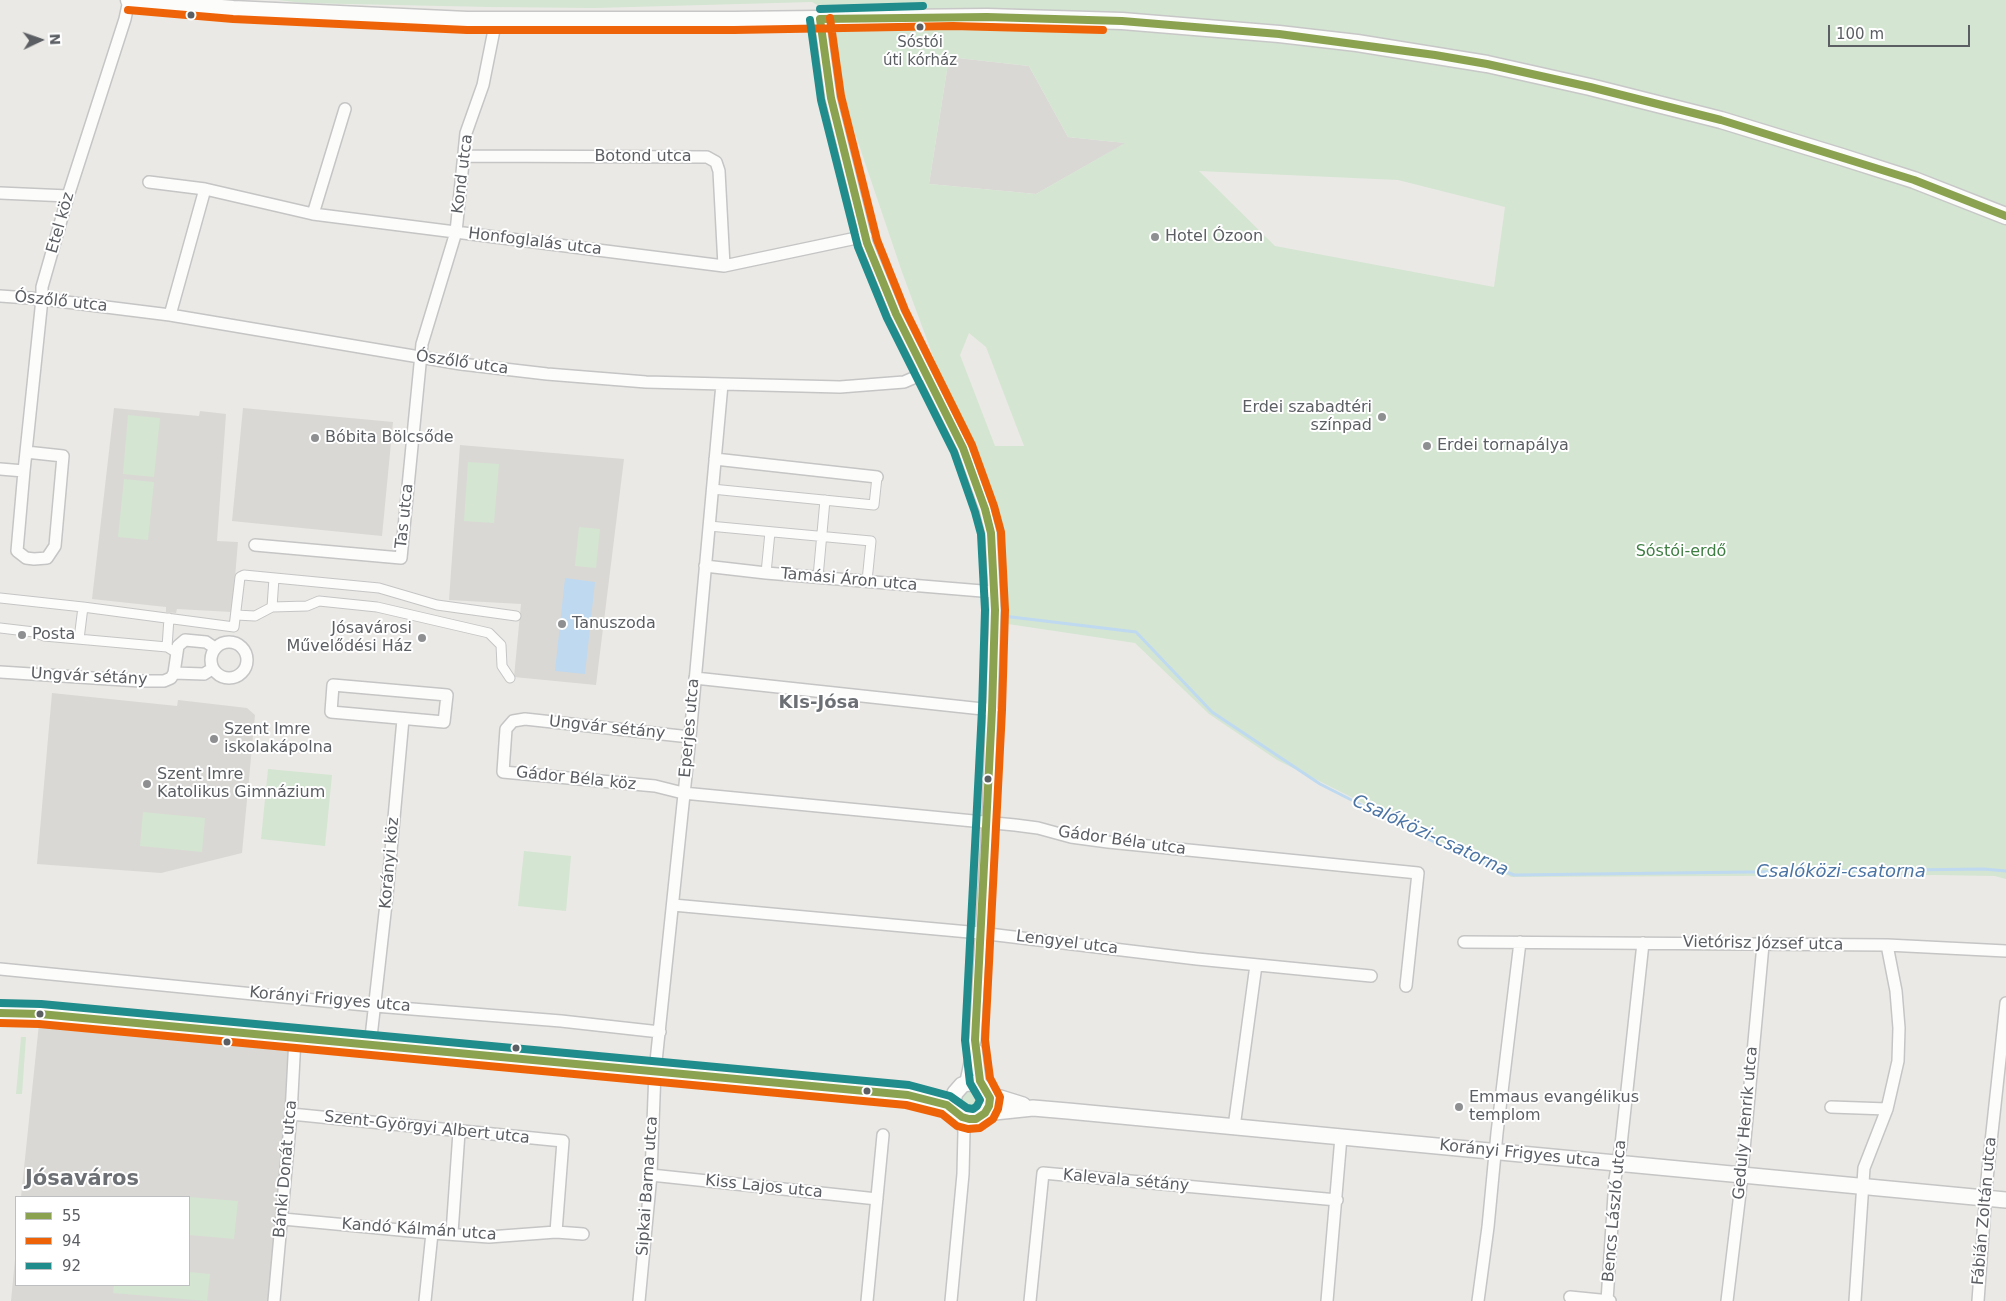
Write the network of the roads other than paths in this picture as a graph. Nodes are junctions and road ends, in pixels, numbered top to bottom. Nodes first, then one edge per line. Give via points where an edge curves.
1 (129, 0) edge
2 (820, 18) junction
3 (496, 20) junction
4 (346, 109) dead end
5 (464, 156) junction
6 (149, 182) dead end
7 (205, 189) junction
8 (0, 193) edge
9 (68, 196) junction
10 (313, 214) junction
11 (2006, 216) edge
12 (456, 232) junction
13 (866, 236) junction
14 (724, 266) junction
15 (0, 296) edge
16 (42, 299) junction
17 (170, 315) junction
18 (422, 357) junction
19 (926, 373) junction
20 (722, 384) junction
21 (26, 452) junction
22 (715, 459) junction
23 (0, 469) edge
24 (24, 471) junction
25 (877, 477) joint
26 (712, 489) junction
27 (825, 500) junction
28 (708, 526) junction
29 (770, 532) junction
30 (822, 537) junction
31 (254, 545) dead end
32 (705, 566) junction
33 (766, 573) junction
34 (818, 577) junction
35 (274, 578) junction
36 (867, 581) junction
37 (379, 588) junction
38 (994, 592) junction
39 (0, 598) edge
40 (83, 607) junction
41 (272, 607) junction
42 (377, 607) junction
43 (236, 615) junction
44 (516, 616) dead end
45 (169, 618) junction
46 (0, 628) edge
47 (80, 639) junction
48 (215, 648) junction
49 (172, 650) junction
50 (212, 669) junction
51 (0, 672) edge
52 (174, 673) junction
53 (510, 678) dead end
54 (695, 678) junction
55 (992, 710) junction
56 (403, 719) junction
57 (525, 719) joint
58 (690, 738) junction
59 (684, 793) junction
60 (988, 822) junction
61 (673, 905) junction
62 (980, 933) junction
63 (1464, 942) dead end
64 (1520, 942) junction
65 (1643, 943) junction
66 (1763, 945) junction
67 (1887, 945) junction
68 (2006, 951) edge
69 (1256, 964) junction
70 (0, 969) edge
71 (1371, 976) dead end
72 (1406, 986) dead end
73 (2006, 1003) edge
74 (375, 1006) junction
75 (4, 1011) edge
76 (660, 1032) junction
77 (295, 1038) junction
78 (975, 1040) junction
79 (370, 1046) junction
80 (655, 1072) junction
81 (960, 1087) junction
82 (985, 1089) junction
83 (908, 1095) junction
84 (1831, 1107) dead end
85 (1033, 1108) junction
86 (1887, 1109) junction
87 (958, 1112) junction
88 (291, 1114) junction
89 (980, 1116) junction
90 (1234, 1127) junction
91 (459, 1132) junction
92 (884, 1135) dead end
93 (1341, 1137) junction
94 (963, 1149) junction
95 (1496, 1152) junction
96 (1617, 1164) junction
97 (651, 1176) junction
98 (1741, 1176) junction
99 (1863, 1188) junction
100 (1986, 1198) junction
101 (876, 1200) junction
102 (1337, 1200) junction
103 (2006, 1200) edge
104 (282, 1219) junction
105 (556, 1232) junction
106 (432, 1233) junction
107 (452, 1233) junction
108 (583, 1234) dead end
109 (1570, 1297) dead end
110 (274, 1301) edge
111 (425, 1301) edge
112 (639, 1301) edge
113 (867, 1301) edge
114 (950, 1301) edge
115 (1030, 1301) edge
116 (1327, 1301) edge
117 (1478, 1301) edge
118 (1608, 1301) edge
119 (1727, 1301) edge
120 (1855, 1301) edge
121 (1978, 1301) edge

1 - 3 main road via 324,14
1 - 9 street, Etel köz
2 - 3 main road
2 - 11 main road via 987,17 1122,21 1279,34 1435,55 1547,77 1721,120 1914,180
2 - 13 street via 831,98
3 - 5 street, Kond utca via 483,85 466,133
4 - 10 street
5 - 12 street, Kond utca
5 - 14 street, Botond utca via 707,157 716,162 719,171
6 - 7 street, Honfoglalás utca
7 - 10 street, Honfoglalás utca
7 - 17 street
8 - 9 street
9 - 16 street, Etel köz via 42,287
10 - 12 street, Honfoglalás utca
12 - 14 street, Honfoglalás utca
12 - 18 street, Kond utca via 422,344
13 - 14 street, Honfoglalás utca
13 - 19 street via 896,314
15 - 16 street, Ószőlő utca
16 - 17 street, Ószőlő utca
16 - 21 street, Etel köz
17 - 18 street, Ószőlő utca
18 - 20 street, Ószőlő utca via 547,374
18 - 31 street, Tas utca via 401,558
19 - 20 street, Ószőlő utca via 904,382 840,386
19 - 38 street via 963,448 985,509 991,533
20 - 22 street, Eperjes utca
21 - 24 street, Etel köz
21 - 24 street, Etel köz via 63,456 55,546 48,558 26,558 17,551
22 - 25 street
22 - 26 street, Eperjes utca
23 - 24 street
25 - 27 street via 874,505
26 - 27 street
26 - 28 street, Eperjes utca
27 - 30 street
28 - 29 street
28 - 32 street, Eperjes utca
29 - 30 street
29 - 33 street
30 - 34 street
30 - 36 street via 871,541
32 - 33 street, Tamási Áron utca
32 - 54 street, Eperjes utca
33 - 34 street, Tamási Áron utca
34 - 36 street, Tamási Áron utca
35 - 37 street
35 - 41 street
35 - 43 street via 244,574 240,577
36 - 38 street, Tamási Áron utca
37 - 42 street
37 - 44 street via 437,605
38 - 55 street
39 - 40 street
40 - 45 street
40 - 47 street
41 - 42 street via 307,606 319,601
41 - 43 street via 255,616
42 - 53 street via 489,633 501,645 502,666
43 - 45 street via 234,627
45 - 49 street
46 - 47 street
47 - 49 street
48 - 49 street via 206,642 185,640
48 - 50 street via 211,655
48 - 50 street via 228,642 239,644 245,652 246,665 239,676 228,678
49 - 52 street
50 - 52 street, Ungvár sétány via 204,674
51 - 52 street, Ungvár sétány via 140,681 164,681
54 - 55 street
54 - 58 street, Eperjes utca
55 - 60 street
56 - 56 street via 444,722 447,695 333,685 330,712
56 - 74 street, Korányi köz
57 - 58 street, Ungvár sétány
57 - 59 street, Gádor Béla köz via 513,721 506,729 503,772 655,786
58 - 59 street, Eperjes utca
59 - 60 street, Gádor Béla utca
59 - 61 street, Eperjes utca
60 - 62 street
60 - 72 street, Gádor Béla utca via 1108,842 1418,873
61 - 62 street, Lengyel utca
61 - 76 street, Eperjes utca
62 - 69 street, Lengyel utca
62 - 78 street
63 - 64 street, Vietórisz József utca
64 - 65 street, Vietórisz József utca
64 - 95 street
65 - 66 street, Vietórisz József utca
65 - 96 street, Bencs László utca
66 - 67 street, Vietórisz József utca
66 - 98 street, Geduly Henrik utca
67 - 68 street, Vietórisz József utca
67 - 86 street via 1899,1028 1898,1061
69 - 71 street, Lengyel utca
69 - 90 street
70 - 74 street, Korányi Frigyes utca
73 - 100 street, Fábián Zoltán utca
74 - 76 street, Korányi Frigyes utca
74 - 79 street, Korányi köz
75 - 77 street, Korányi Frigyes utca
76 - 80 street, Eperjes utca
77 - 79 street, Korányi Frigyes utca
77 - 88 street, Bánki Donát utca
78 - 81 street via 966,1081
78 - 82 street via 980,1081
79 - 80 street, Korányi Frigyes utca
80 - 83 street, Korányi Frigyes utca
80 - 97 street, Sipkai Barna utca
81 - 82 street, Korányi Frigyes utca via 973,1083
81 - 83 street, Korányi Frigyes utca via 939,1093
81 - 87 street via 953,1101
82 - 85 street, Korányi Frigyes utca via 994,1096
82 - 89 street via 990,1102
83 - 87 street, Korányi Frigyes utca via 947,1105
84 - 86 street
85 - 89 street, Korányi Frigyes utca
85 - 90 street, Korányi Frigyes utca
86 - 99 street via 1864,1168
87 - 89 street, Korányi Frigyes utca via 969,1119
87 - 94 street via 964,1131
88 - 91 street, Szent-Györgyi Albert utca
88 - 104 street, Bánki Donát utca
89 - 94 street via 971,1125
90 - 93 street, Korányi Frigyes utca
91 - 105 street, Szent-Györgyi Albert utca via 563,1142
91 - 107 street
92 - 101 street
93 - 95 street, Korányi Frigyes utca
93 - 102 street
94 - 114 street
95 - 96 street, Korányi Frigyes utca
95 - 117 street
96 - 98 street, Korányi Frigyes utca
96 - 118 street, Bencs László utca
97 - 101 street, Kiss Lajos utca
97 - 112 street, Sipkai Barna utca
98 - 99 street, Korányi Frigyes utca
98 - 119 street, Geduly Henrik utca
99 - 100 street, Korányi Frigyes utca
99 - 120 street
100 - 103 street, Korányi Frigyes utca
100 - 121 street, Fábián Zoltán utca
101 - 113 street
102 - 115 street, Kalevala sétány via 1043,1173
102 - 116 street
104 - 106 street, Kandó Kálmán utca
104 - 110 street, Bánki Donát utca
105 - 107 street, Kandó Kálmán utca via 489,1237
105 - 108 street, Kandó Kálmán utca
106 - 107 street, Kandó Kálmán utca
106 - 111 street
109 - 118 street, Bencs László utca

